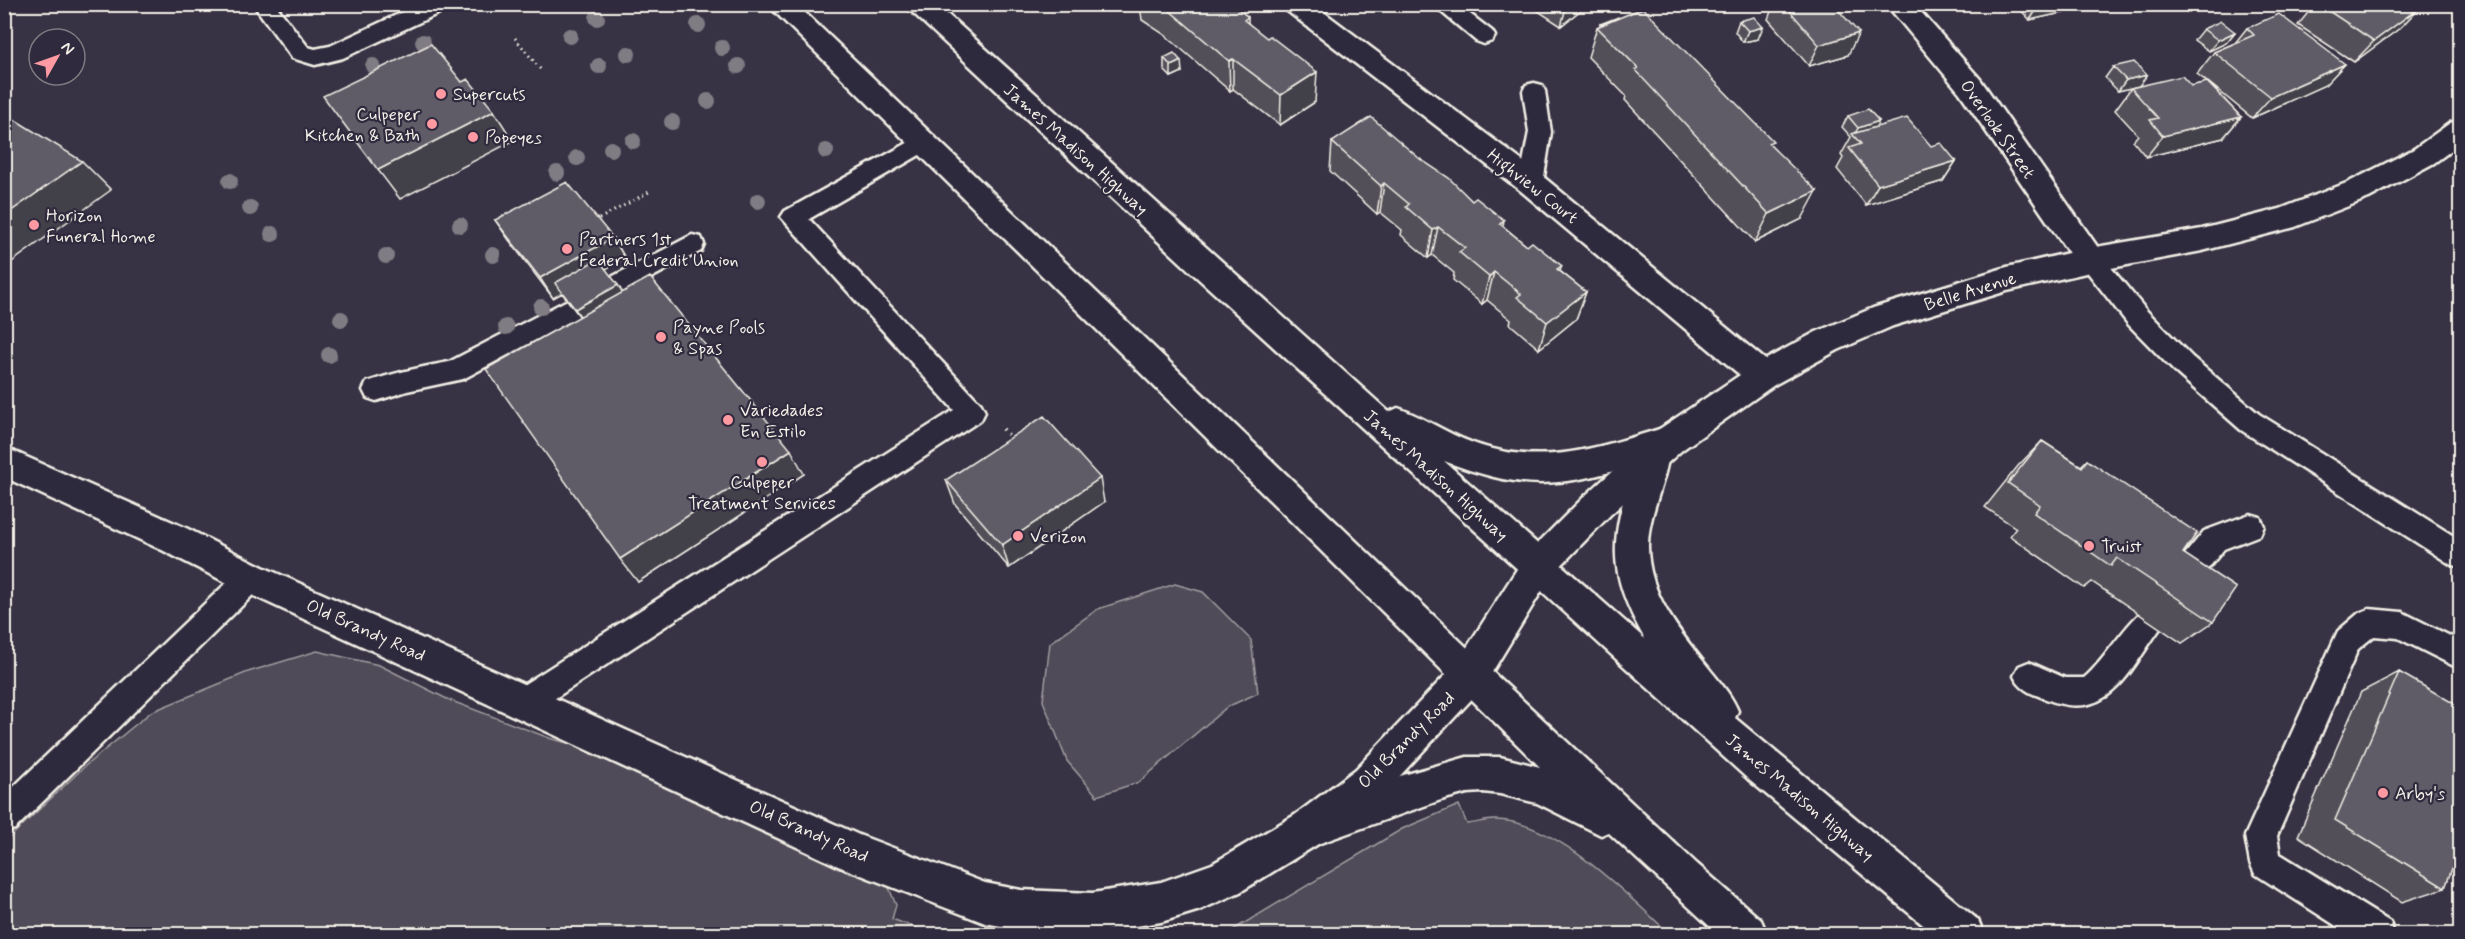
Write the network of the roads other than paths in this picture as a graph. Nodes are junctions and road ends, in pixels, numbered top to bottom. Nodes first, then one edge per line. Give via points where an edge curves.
1 (263, 4) edge
2 (440, 4) edge
3 (780, 4) edge
4 (919, 4) edge
5 (1295, 4) edge
6 (1442, 4) edge
7 (1899, 4) edge
8 (1484, 36) dead end
9 (1534, 91) dead end
10 (2460, 130) edge
11 (922, 143) junction
12 (1531, 183) junction
13 (692, 244) dead end
14 (2090, 260) junction
15 (1763, 376) junction
16 (376, 390) dead end
17 (1342, 391) junction
18 (1662, 448) junction
19 (4, 461) edge
20 (2250, 526) dead end
21 (2460, 555) edge
22 (1538, 566) junction
23 (250, 578) junction
24 (2174, 589) edge
25 (2149, 621) dead end
26 (2460, 656) edge
27 (1470, 675) junction
28 (2029, 676) dead end
29 (523, 702) junction
30 (1761, 766) junction
31 (4, 818) edge
32 (1309, 828) junction
33 (1683, 878) junction
34 (1747, 934) edge
35 (1964, 934) edge
36 (2378, 934) edge

1 - 2 lane via 300,53 315,57 335,53
3 - 11 street
4 - 17 street, James Madison Highway
5 - 12 street, Highview Court
6 - 8 lane
7 - 14 street, Overlook Street via 1970,86
9 - 12 lane via 1540,132
10 - 14 street, Belle Avenue via 2424,156 2360,190 2285,219 2202,240
11 - 27 street
11 - 29 lane via 793,217 972,412
12 - 15 street, Highview Court
13 - 16 lane via 454,372
14 - 15 street, Belle Avenue via 2007,279 1884,317 1827,341
14 - 21 lane via 2137,318 2250,422
15 - 18 street, Belle Avenue
17 - 18 street via 1432,442 1506,467 1551,470
17 - 22 street, James Madison Highway
18 - 22 street, Belle Avenue
18 - 30 street via 1635,517 1631,544 1636,589 1646,610
19 - 23 street, Old Brandy Road
20 - 24 lane via 2214,540
22 - 27 street, Old Brandy Road
22 - 30 street, James Madison Highway
23 - 29 street, Old Brandy Road
23 - 31 lane
25 - 28 lane via 2091,690 2062,691
26 - 36 lane via 2402,625 2369,622 2348,640 2260,836 2266,863
27 - 32 street, Old Brandy Road via 1369,782
27 - 33 street
29 - 32 street, Old Brandy Road via 852,852 986,903 1021,910 1093,913 1161,902 1226,878
30 - 35 street, James Madison Highway
32 - 33 street via 1440,781 1493,775 1555,791 1594,811
33 - 34 street

